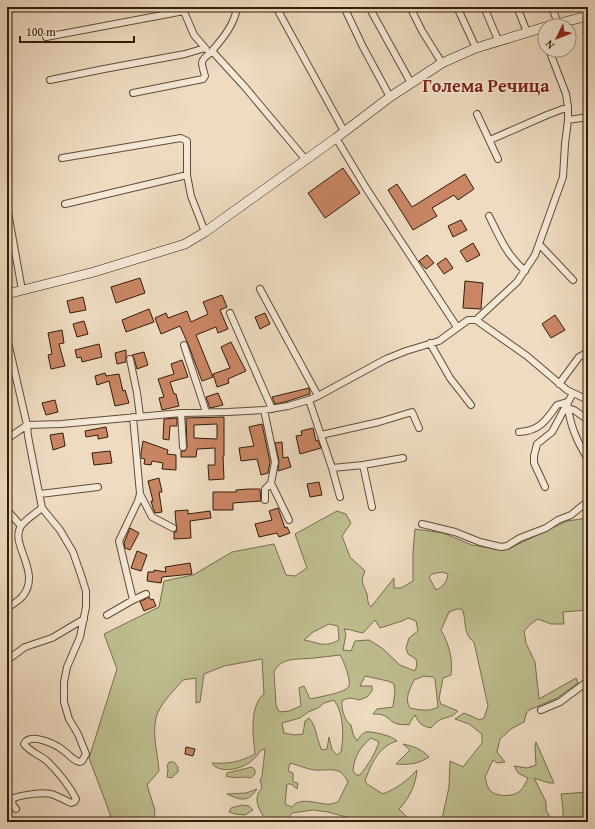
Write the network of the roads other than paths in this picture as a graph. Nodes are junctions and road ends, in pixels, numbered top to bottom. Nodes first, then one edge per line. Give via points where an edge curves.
1 (237, 7) edge
2 (276, 7) edge
3 (344, 7) edge
4 (369, 7) edge
5 (410, 7) edge
6 (457, 7) edge
7 (484, 7) edge
8 (517, 7) edge
9 (552, 7) edge
10 (183, 9) edge
11 (588, 16) edge
12 (556, 18) edge
13 (577, 19) edge
14 (537, 29) edge
15 (527, 32) junction
16 (46, 37) dead end
17 (498, 40) junction
18 (205, 48) junction
19 (476, 48) junction
20 (210, 52) junction
21 (552, 58) edge
22 (442, 63) junction
23 (50, 80) dead end
24 (411, 83) junction
25 (132, 93) dead end
26 (390, 97) junction
27 (568, 107) junction
28 (477, 114) dead end
29 (588, 117) edge
30 (568, 120) junction
31 (344, 131) junction
32 (336, 138) junction
33 (490, 140) junction
34 (62, 158) dead end
35 (498, 159) dead end
36 (306, 160) junction
37 (187, 175) junction
38 (65, 204) dead end
39 (7, 207) edge
40 (489, 216) dead end
41 (9, 227) edge
42 (205, 232) junction
43 (539, 244) junction
44 (525, 271) junction
45 (573, 280) dead end
46 (260, 289) dead end
47 (22, 290) junction
48 (7, 294) edge
49 (230, 313) dead end
50 (476, 320) junction
51 (457, 327) junction
52 (7, 338) edge
53 (430, 343) junction
54 (184, 345) dead end
55 (588, 352) edge
56 (130, 360) dead end
57 (559, 384) junction
58 (573, 393) junction
59 (318, 396) junction
60 (309, 400) junction
61 (588, 400) edge
62 (471, 405) dead end
63 (568, 405) junction
64 (272, 409) junction
65 (264, 410) junction
66 (206, 412) junction
67 (181, 413) junction
68 (140, 416) junction
69 (133, 417) junction
70 (588, 420) edge
71 (27, 425) junction
72 (419, 428) dead end
73 (519, 432) dead end
74 (321, 435) junction
75 (7, 439) edge
76 (183, 447) dead end
77 (403, 458) dead end
78 (588, 459) edge
79 (363, 465) junction
80 (332, 468) junction
81 (271, 483) junction
82 (98, 487) dead end
83 (545, 487) dead end
84 (40, 494) junction
85 (140, 494) junction
86 (340, 497) dead end
87 (265, 500) dead end
88 (588, 501) edge
89 (372, 507) dead end
90 (42, 508) junction
91 (7, 510) edge
92 (289, 520) dead end
93 (422, 524) dead end
94 (21, 526) junction
95 (173, 528) dead end
96 (146, 594) dead end
97 (133, 600) junction
98 (7, 608) edge
99 (107, 615) dead end
100 (84, 619) junction
101 (10, 658) dead end
102 (588, 681) edge
103 (541, 710) dead end
104 (16, 809) dead end

1 - 20 street via 234,22
2 - 31 street
3 - 26 street via 362,47
4 - 24 street
5 - 22 street
6 - 19 street
7 - 17 street
8 - 15 street
9 - 12 street
10 - 16 street
10 - 18 street via 194,35
11 - 13 main road
14 - 15 main road
15 - 17 main road
17 - 19 main road
18 - 20 street
18 - 23 street
19 - 22 main road
20 - 25 street via 202,63 205,76 203,80
20 - 36 street via 244,86
21 - 27 street via 566,94
22 - 24 main road
24 - 26 main road
26 - 31 main road
27 - 30 street
27 - 33 street
28 - 33 street
29 - 30 street
30 - 43 street via 563,177
31 - 32 main road
32 - 36 main road
32 - 51 street
33 - 35 street
34 - 37 street via 181,138 187,141
36 - 42 main road
37 - 38 street
37 - 42 street via 191,196
39 - 41 street
40 - 44 street via 504,249
41 - 47 street
42 - 47 main road via 185,244 94,272
43 - 44 street
43 - 45 street
44 - 50 street via 517,282
46 - 59 street
47 - 48 main road
49 - 64 street
50 - 51 street via 468,320
50 - 57 street via 527,356
51 - 53 street via 439,341
52 - 71 street
53 - 59 street via 386,359
53 - 62 street via 450,378
54 - 66 street
55 - 57 street via 579,357
56 - 68 street
57 - 58 street
58 - 61 street
58 - 63 street
59 - 60 street
60 - 64 street
60 - 74 street
63 - 70 street
63 - 73 street via 557,405 539,426 530,432
63 - 78 street via 574,433
63 - 83 street via 552,432 537,444 534,464
64 - 65 street
65 - 66 street
65 - 81 street via 275,462
66 - 67 street
67 - 68 street
67 - 76 street
68 - 69 street
69 - 71 street
69 - 85 street
71 - 75 street
71 - 84 street
72 - 74 street via 412,412
74 - 80 street
77 - 79 street
79 - 80 street
79 - 89 street
80 - 86 street
81 - 87 street via 265,489
81 - 92 street
82 - 84 street
84 - 90 street
85 - 95 street via 152,517
85 - 97 street via 119,541
88 - 93 street via 571,515 501,547
90 - 94 street
90 - 100 street via 60,530 73,552 82,575 86,591
91 - 94 street
94 - 98 street via 20,547 29,573 28,587 22,597
96 - 97 street
97 - 99 street
100 - 101 street via 52,638 25,647
100 - 104 street via 80,637 67,667 64,702 69,719 86,754 80,762 76,762 64,750 42,740 32,738 24,744 31,752 46,760 76,799 71,803 52,794 19,796 13,798 12,804
102 - 103 street via 560,702

